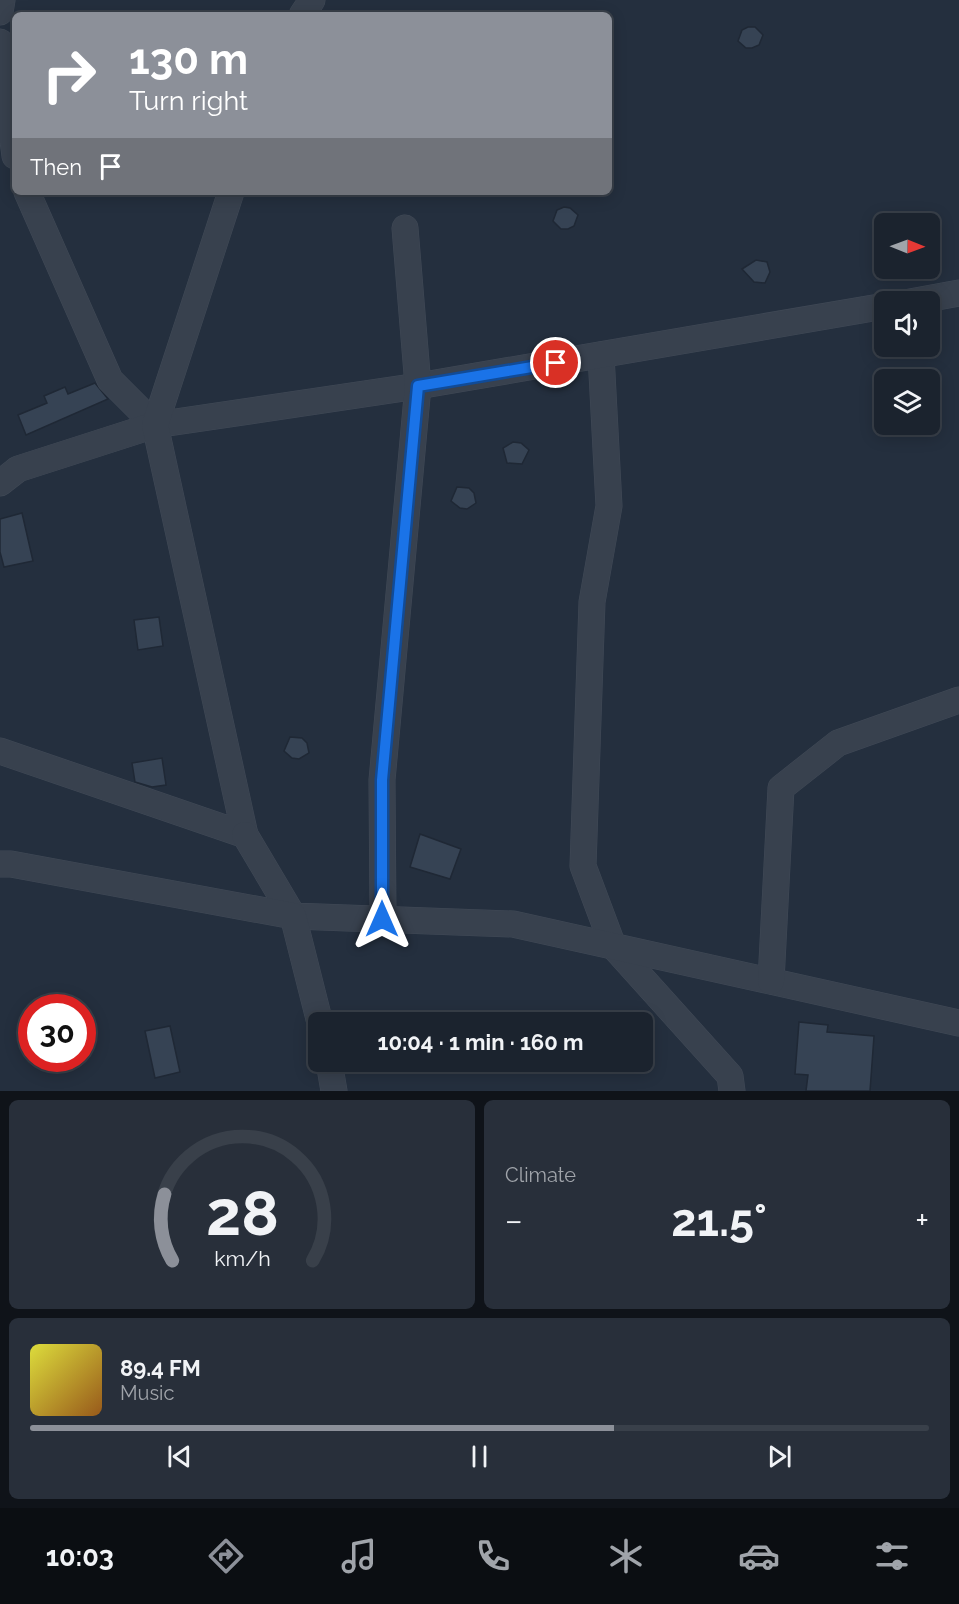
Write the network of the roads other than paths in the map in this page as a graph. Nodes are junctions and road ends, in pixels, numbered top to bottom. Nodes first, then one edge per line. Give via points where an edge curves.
1 (2, 0) edge
2 (0, 12) edge
3 (0, 42) edge
4 (12, 133) edge
5 (28, 195) edge
6 (230, 195) edge
7 (405, 228) dead end
8 (959, 293) edge
9 (940, 296) edge
10 (874, 308) edge
11 (601, 355) junction
12 (418, 386) junction
13 (155, 425) junction
14 (0, 483) edge
15 (959, 700) edge
16 (0, 751) edge
17 (245, 835) junction
18 (0, 864) edge
19 (293, 916) junction
20 (382, 919) junction
21 (613, 946) junction
22 (771, 981) junction
23 (317, 1012) edge
24 (959, 1023) edge
25 (331, 1072) edge
26 (733, 1086) edge
27 (334, 1091) edge

1 - 2 street
3 - 4 street
5 - 13 street via 110,380
6 - 13 street
7 - 12 street
8 - 9 street
10 - 11 street
11 - 12 street
11 - 21 street via 609,506 592,602 583,866
12 - 13 street
12 - 20 street via 382,780
13 - 14 street via 18,469
13 - 17 street
15 - 22 street via 838,743 781,789
16 - 17 street
17 - 19 street
18 - 19 street
19 - 20 street
19 - 23 street
20 - 21 street via 513,924
21 - 22 street
21 - 26 street
22 - 24 street
25 - 27 street

